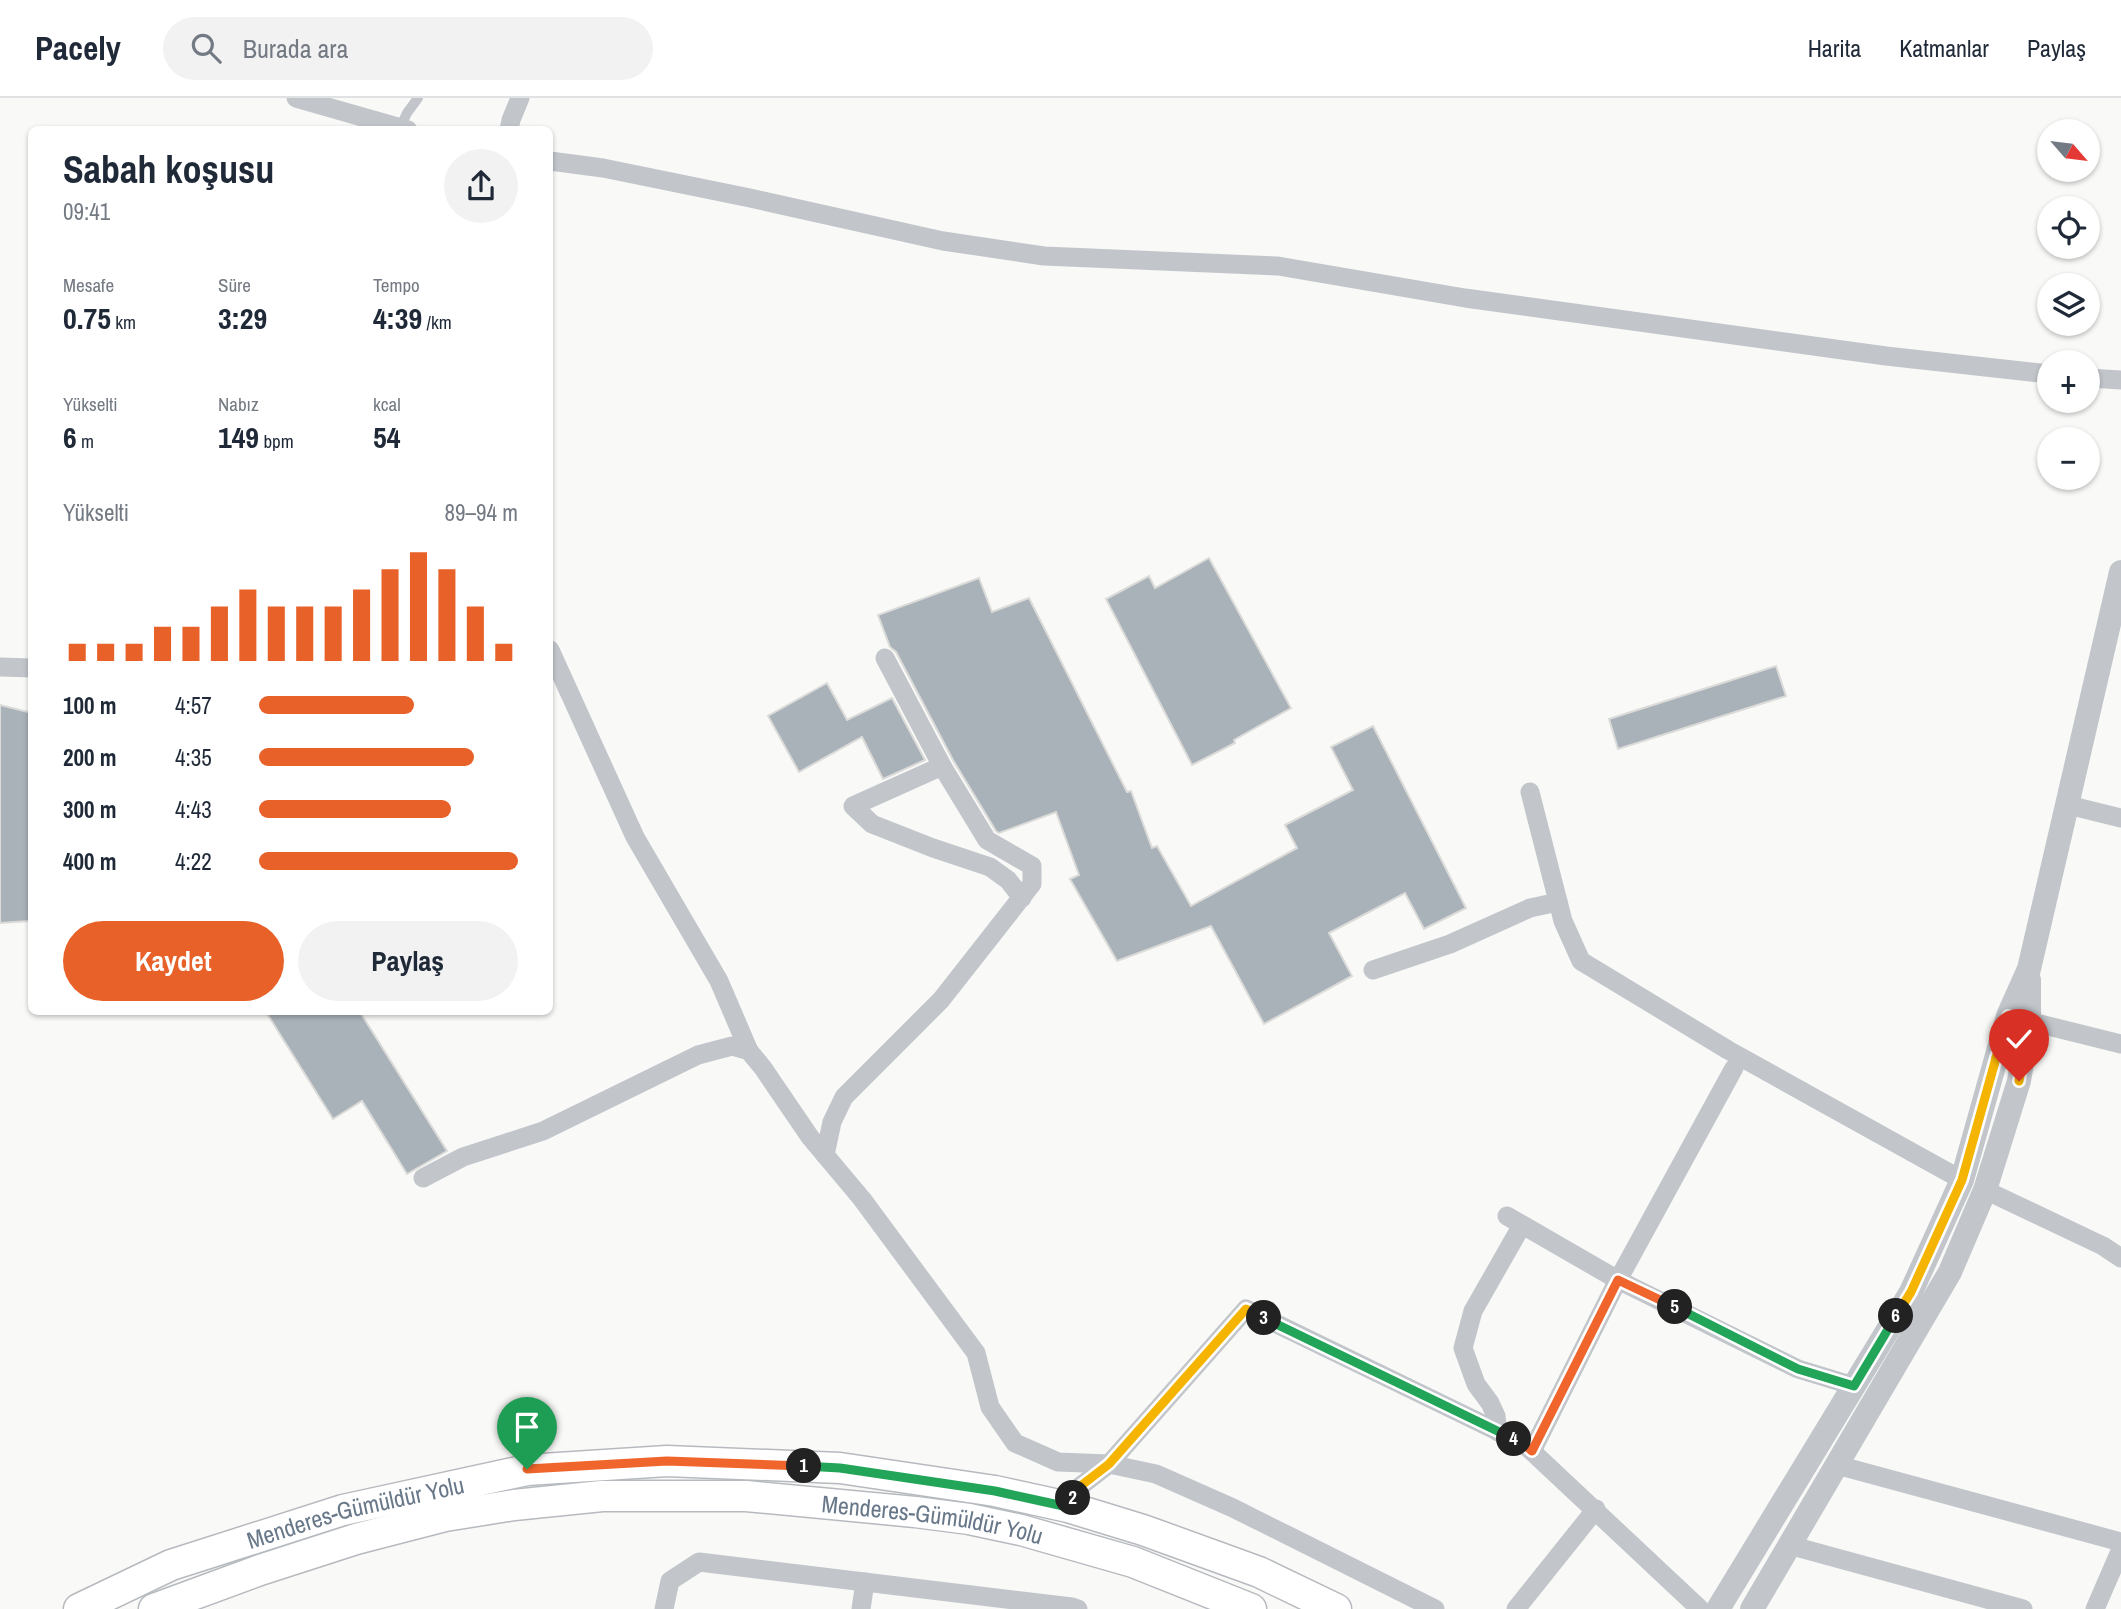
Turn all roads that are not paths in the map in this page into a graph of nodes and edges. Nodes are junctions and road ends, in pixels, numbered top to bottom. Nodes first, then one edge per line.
1 (296, 98) edge
2 (418, 98) edge
3 (520, 98) edge
4 (394, 126) edge
5 (405, 126) edge
6 (509, 126) edge
7 (553, 161) edge
8 (2037, 372) edge
9 (2100, 379) edge
10 (2121, 380) edge
11 (2121, 572) edge
12 (553, 657) edge
13 (885, 658) dead end
14 (0, 667) edge
15 (28, 668) edge
16 (942, 766) junction
17 (1530, 792) dead end
18 (2068, 805) junction
19 (2121, 818) edge
20 (1021, 898) junction
21 (1558, 902) junction
22 (1373, 970) dead end
23 (2019, 1018) junction
24 (2121, 1044) edge
25 (749, 1051) junction
26 (1734, 1068) dead end
27 (825, 1155) junction
28 (423, 1178) dead end
29 (1962, 1180) junction
30 (1985, 1190) junction
31 (2121, 1258) edge
32 (1618, 1280) junction
33 (1854, 1386) junction
34 (1498, 1432) junction
35 (1532, 1451) junction
36 (1109, 1464) junction
37 (1837, 1465) junction
38 (1068, 1507) junction
39 (1595, 1509) junction
40 (2121, 1542) edge
41 (1789, 1545) junction
42 (2121, 1549) edge
43 (865, 1582) junction
44 (1074, 1608) edge
45 (2020, 1608) edge
46 (79, 1609) edge
47 (154, 1609) edge
48 (664, 1609) edge
49 (861, 1609) edge
50 (1251, 1609) edge
51 (1336, 1609) edge
52 (1436, 1609) edge
53 (1516, 1609) edge
54 (1700, 1609) edge
55 (1718, 1609) edge
56 (1752, 1609) edge
57 (2095, 1609) edge

1 - 4 street
2 - 5 lane
3 - 6 street
7 - 8 street
9 - 10 street
11 - 18 street
12 - 25 street
13 - 16 street
14 - 15 street
16 - 20 street
16 - 20 street
17 - 21 street
18 - 19 street
18 - 23 street
20 - 27 street
21 - 22 street
21 - 29 street
23 - 24 street
23 - 29 street
23 - 30 street
25 - 27 street
25 - 28 street
26 - 32 street
27 - 36 street
29 - 33 street
30 - 31 street
30 - 37 street
32 - 33 street
32 - 34 street
32 - 35 street
33 - 55 street
34 - 35 street
34 - 36 street
35 - 39 street
36 - 38 street
36 - 52 street
37 - 40 street
37 - 41 street
38 - 46 main road, Menderes-Gümüldür Yolu
38 - 51 main road, Menderes-Gümüldür Yolu
39 - 53 street
39 - 54 street
41 - 45 street
41 - 56 street
42 - 57 street
43 - 44 street
43 - 48 street
43 - 49 street
47 - 50 main road, Menderes-Gümüldür Yolu

